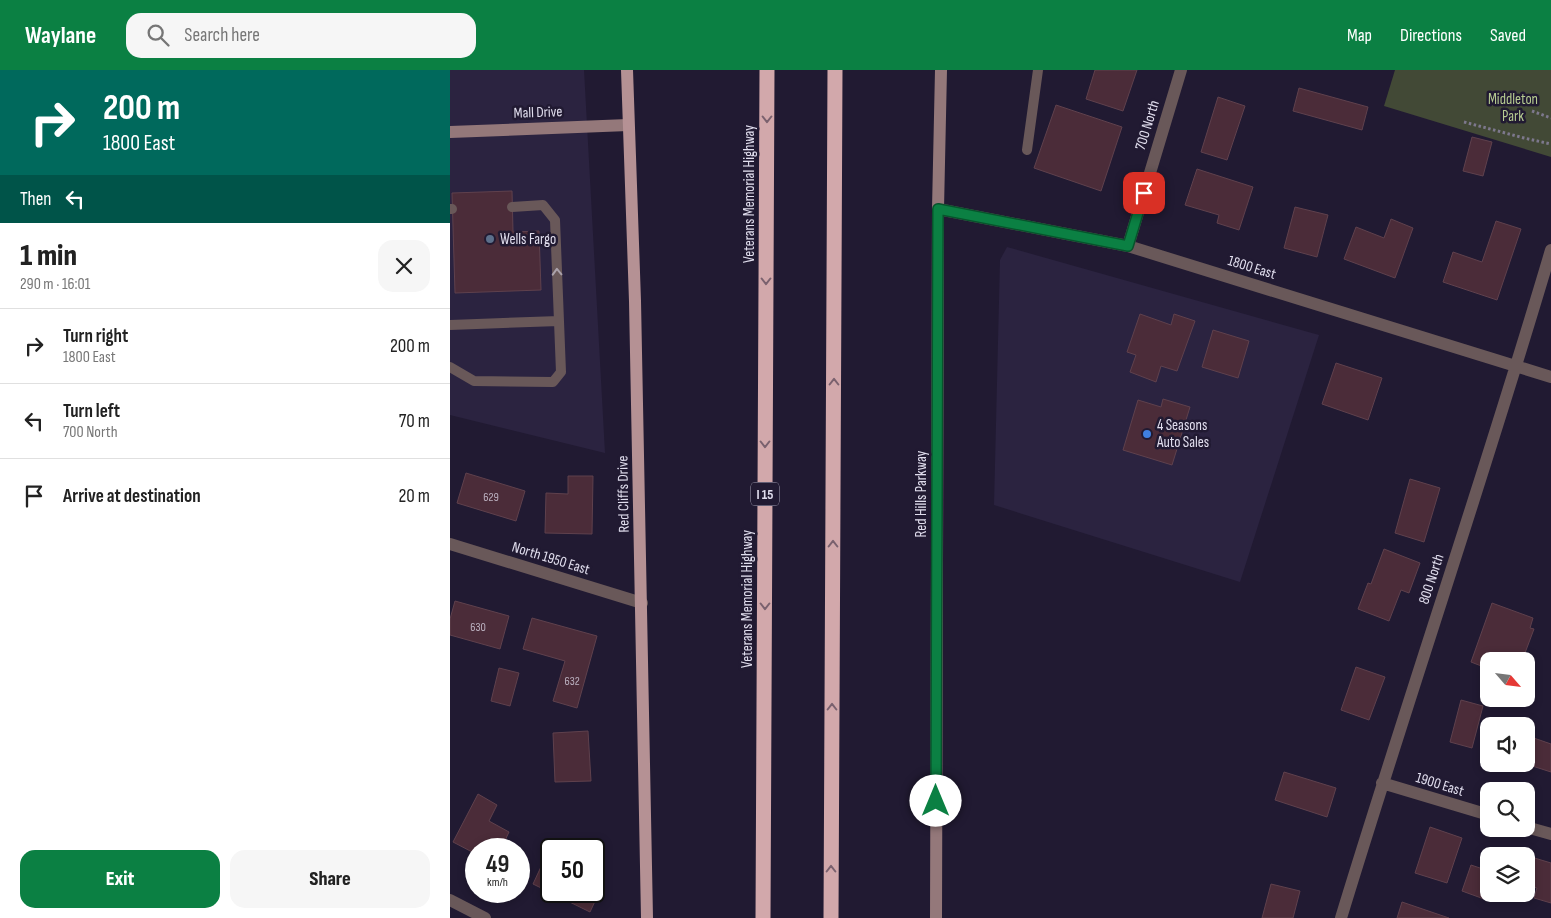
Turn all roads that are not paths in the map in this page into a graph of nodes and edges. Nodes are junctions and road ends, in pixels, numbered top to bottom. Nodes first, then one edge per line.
1 (627, 70) edge
2 (768, 70) edge
3 (835, 70) edge
4 (941, 70) edge
5 (1038, 70) edge
6 (1181, 70) edge
7 (628, 125) junction
8 (450, 132) edge
9 (1027, 150) dead end
10 (512, 207) dead end
11 (938, 209) junction
12 (1128, 246) junction
13 (1551, 250) edge
14 (559, 321) junction
15 (450, 326) edge
16 (1517, 366) junction
17 (450, 367) edge
18 (1551, 377) edge
19 (450, 544) edge
20 (642, 603) junction
21 (1382, 783) junction
22 (1480, 812) edge
23 (1535, 830) edge
24 (1551, 834) edge
25 (450, 900) edge
26 (485, 918) edge
27 (647, 918) edge
28 (763, 918) edge
29 (831, 918) edge
30 (936, 918) edge
31 (1340, 918) edge

1 - 7 main road, Red Cliffs Drive
2 -> 28 highway, Veterans Memorial Highway / I 15
29 -> 3 highway
4 - 11 main road, Red Hills Parkway
5 - 9 lane
6 - 12 street, 700 North
7 - 8 main road, Mall Drive
7 - 20 main road, Red Cliffs Drive
14 -> 10 lane
11 - 12 street, 1800 East
11 - 30 main road, Red Hills Parkway
12 - 16 street, 1800 East
13 - 16 street, 800 North
14 - 15 lane
14 - 17 lane
16 - 18 street, 1800 East
16 - 21 street, 800 North
19 - 20 street, North 1950 East
20 - 27 main road, Red Cliffs Drive
21 - 22 street, 1900 East
21 - 31 street, 800 North
23 - 24 street
25 - 26 street

